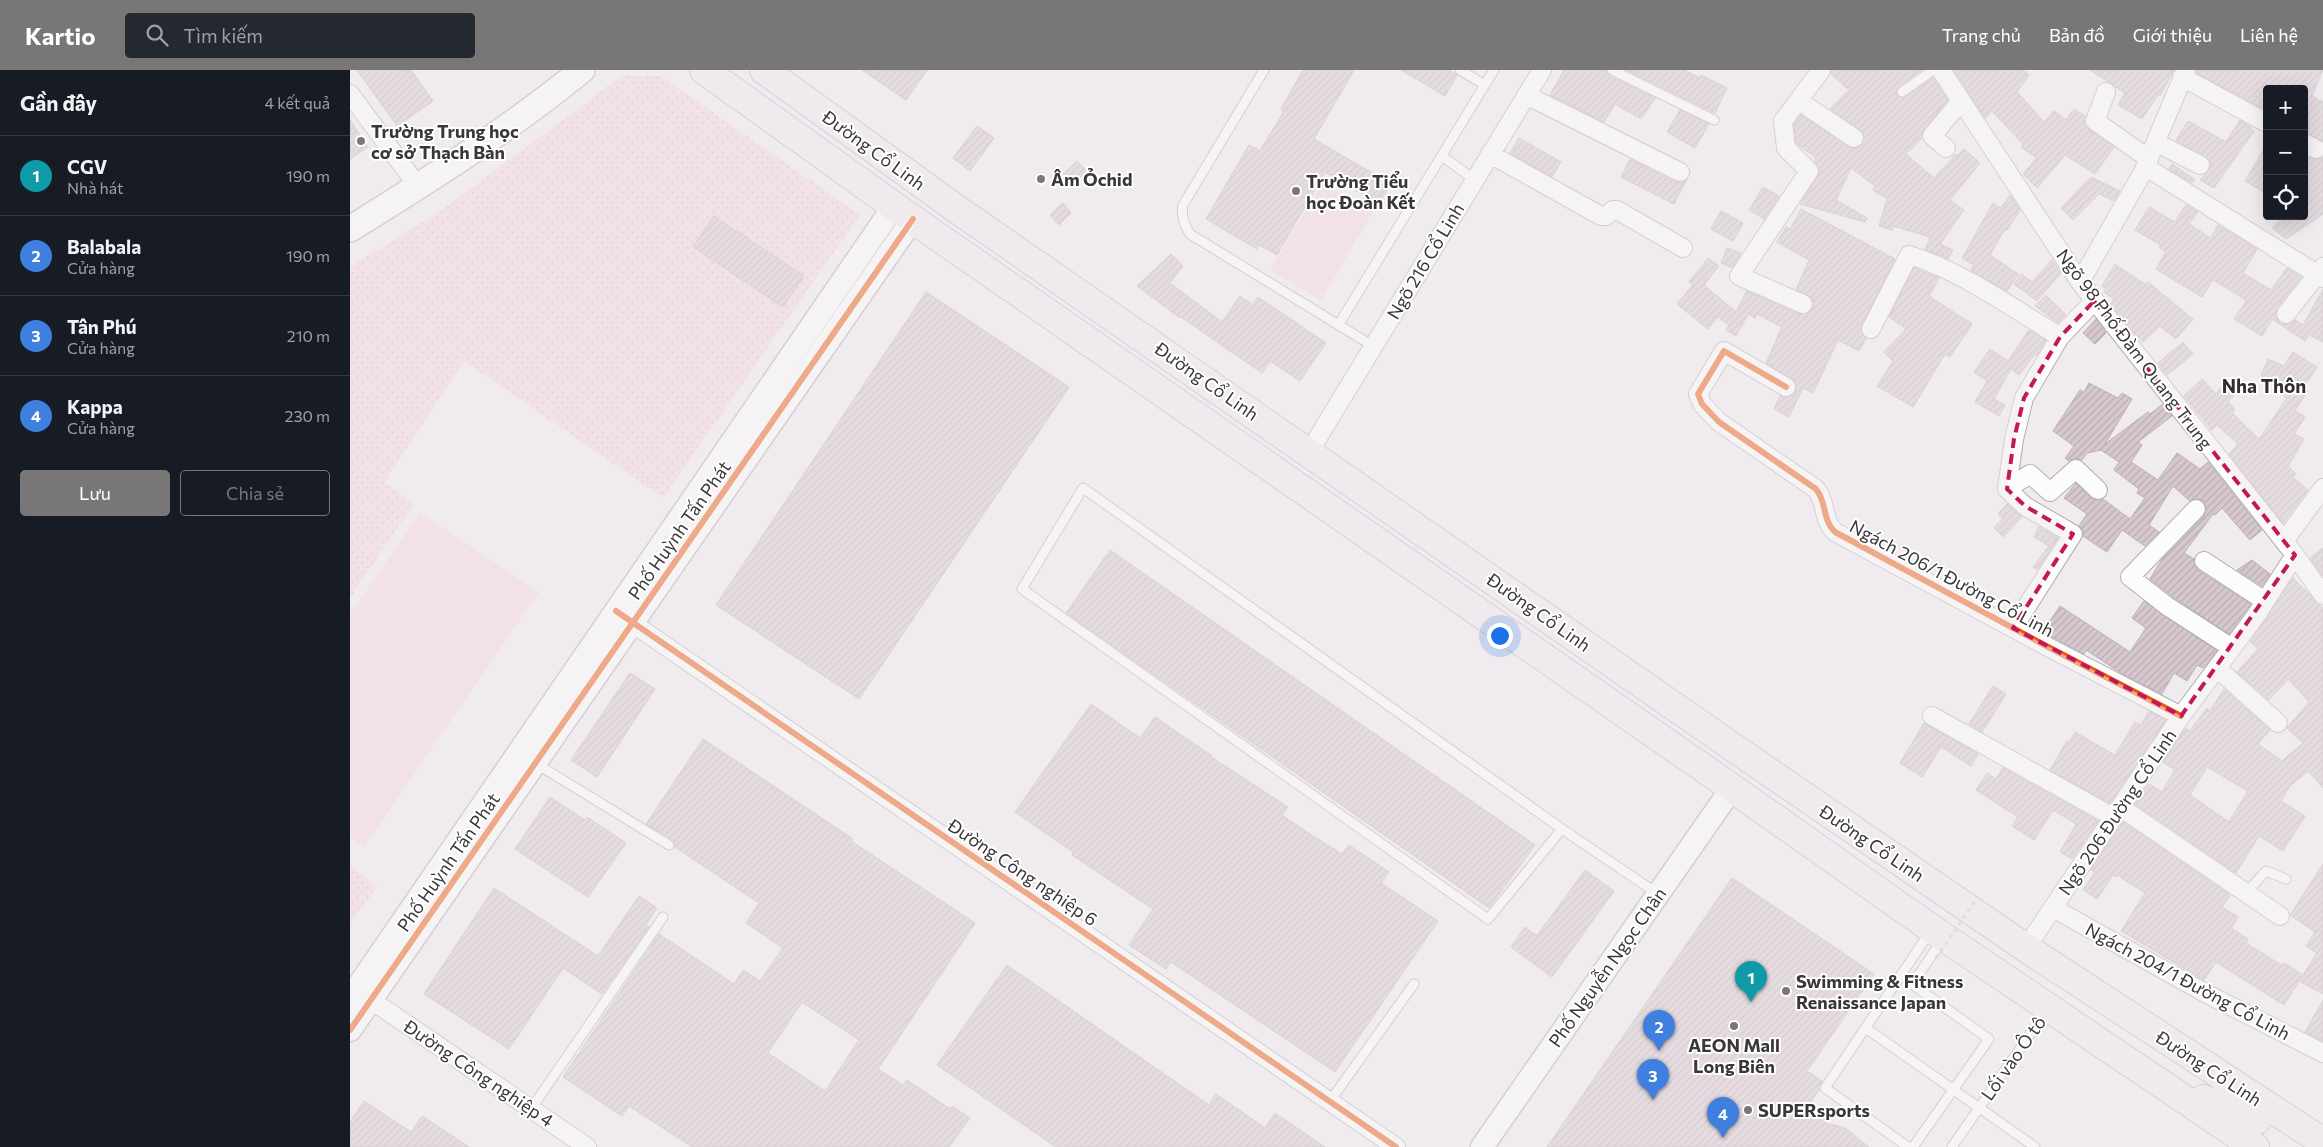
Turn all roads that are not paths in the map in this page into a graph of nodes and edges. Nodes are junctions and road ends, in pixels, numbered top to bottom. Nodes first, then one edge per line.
1 (582, 70) edge
2 (704, 70) edge
3 (764, 70) edge
4 (1264, 70) edge
5 (1460, 70) edge
6 (1494, 70) edge
7 (1542, 70) edge
8 (1612, 70) edge
9 (1821, 70) edge
10 (1933, 70) edge
11 (1941, 70) edge
12 (2184, 74) edge
13 (1485, 85) junction
14 (1902, 92) dead end
15 (2106, 92) dead end
16 (350, 94) edge
17 (1526, 95) junction
18 (1799, 101) junction
19 (1961, 101) junction
20 (1714, 120) dead end
21 (2263, 121) edge
22 (1854, 138) dead end
23 (1946, 148) dead end
24 (1490, 154) junction
25 (1442, 156) junction
26 (2150, 156) junction
27 (2200, 165) dead end
28 (1680, 172) dead end
29 (1475, 180) junction
30 (417, 185) junction
31 (903, 213) junction
32 (350, 229) edge
33 (1683, 248) dead end
34 (2321, 273) edge
35 (2080, 282) junction
36 (2094, 301) junction
37 (1803, 304) dead end
38 (2286, 314) dead end
39 (1339, 324) junction
40 (1871, 329) dead end
41 (2060, 336) junction
42 (1373, 346) junction
43 (1786, 387) dead end
44 (1309, 452) junction
45 (2323, 488) edge
46 (2007, 489) junction
47 (2098, 490) dead end
48 (2196, 509) dead end
49 (2284, 540) junction
50 (2296, 555) junction
51 (2204, 561) dead end
52 (2323, 595) edge
53 (2265, 601) junction
54 (624, 617) junction
55 (2013, 628) junction
56 (2232, 648) junction
57 (2217, 668) junction
58 (1932, 716) dead end
59 (2181, 716) junction
60 (2278, 724) dead end
61 (527, 758) junction
62 (1732, 788) junction
63 (2117, 812) junction
64 (1562, 829) junction
65 (669, 845) dead end
66 (2286, 879) dead end
67 (2246, 893) junction
68 (1658, 894) junction
69 (2053, 908) junction
70 (2280, 916) dead end
71 (663, 917) dead end
72 (1937, 941) junction
73 (2026, 948) junction
74 (1414, 984) dead end
75 (359, 996) edge
76 (2048, 1008) junction
77 (1866, 1029) junction
78 (350, 1030) edge
79 (2323, 1053) edge
80 (2188, 1054) junction
81 (2160, 1083) junction
82 (1953, 1090) junction
83 (1330, 1101) junction
84 (531, 1108) junction
85 (1979, 1108) junction
86 (2258, 1120) junction
87 (2323, 1142) edge
88 (587, 1147) edge
89 (1396, 1147) edge
90 (1482, 1147) edge
91 (1908, 1147) edge
92 (1913, 1147) edge
93 (1952, 1147) edge
94 (2035, 1147) edge
95 (2255, 1147) edge
96 (2297, 1147) edge

1 - 30 main road
2 - 31 main road, Đường Cổ Linh
3 - 44 main road, Đường Cổ Linh
4 - 39 lane
5 - 13 lane
6 - 13 lane
7 - 17 street, Ngõ 216 Cổ Linh
8 - 20 lane
9 - 18 street
10 - 14 lane
11 - 19 street, Ngõ 98 Phố Đàm Quang Trung
12 - 21 street
12 - 26 street
13 - 25 lane
15 - 26 street
16 - 30 street
17 - 24 street, Ngõ 216 Cổ Linh
17 - 28 street
18 - 22 street
18 - 37 street
19 - 23 street
19 - 35 street, Ngõ 98 Phố Đàm Quang Trung
24 - 29 street, Ngõ 216 Cổ Linh
24 - 33 street
25 - 29 lane
25 - 39 lane
26 - 27 street
26 - 34 street
26 - 35 street
29 - 42 street, Ngõ 216 Cổ Linh
30 - 32 main road
31 - 54 street, Phố Huỳnh Tấn Phát
31 - 62 main road, Đường Cổ Linh
34 - 38 street
35 - 36 street, Ngõ 98 Phố Đàm Quang Trung
36 - 41 street
36 - 49 street, Ngõ 98 Phố Đàm Quang Trung
39 - 42 lane
40 - 41 street
41 - 46 street
42 - 44 street, Ngõ 216 Cổ Linh
43 - 55 street, Ngách 206/1 Đường Cổ Linh
44 - 73 main road, Đường Cổ Linh
45 - 49 street
46 - 47 street
46 - 55 street
48 - 56 street
49 - 50 street, Ngõ 98 Phố Đàm Quang Trung
50 - 52 street, Ngõ 98 Phố Đàm Quang Trung
50 - 53 street, Ngõ 206 Đường Cổ Linh
51 - 53 street
53 - 56 street, Ngõ 206 Đường Cổ Linh
54 - 61 street, Phố Huỳnh Tấn Phát
54 - 83 street, Đường Công nghiệp 6
55 - 59 street, Ngách 206/1 Đường Cổ Linh
56 - 57 street, Ngõ 206 Đường Cổ Linh
57 - 59 street, Ngõ 206 Đường Cổ Linh
57 - 60 street
58 - 63 street
59 - 63 street, Ngõ 206 Đường Cổ Linh
61 - 65 lane
61 - 75 street, Phố Huỳnh Tấn Phát
62 - 68 street, Phố Nguyễn Ngọc Chân
62 - 72 main road, Đường Cổ Linh
63 - 67 street
63 - 69 street, Ngõ 206 Đường Cổ Linh
64 - 64 lane
64 - 68 lane
66 - 67 lane
67 - 70 street
68 - 90 street, Phố Nguyễn Ngọc Chân
69 - 73 street, Ngõ 206 Đường Cổ Linh
69 - 79 street, Ngách 204/1 Đường Cổ Linh
71 - 84 lane
72 - 76 main road, Đường Cổ Linh
72 - 77 lane
72 - 82 lane
73 - 80 main road, Đường Cổ Linh
74 - 83 lane
75 - 78 street, Phố Huỳnh Tấn Phát
75 - 84 street, Đường Công nghiệp 4
76 - 81 main road, Đường Cổ Linh
76 - 85 lane, Lối vào Ô tô
77 - 82 lane
77 - 91 lane
80 - 86 main road
80 - 87 main road, Đường Cổ Linh
81 - 86 main road
81 - 95 main road, Đường Cổ Linh
82 - 85 lane
82 - 92 lane
83 - 89 street, Đường Công nghiệp 6
84 - 88 street, Đường Công nghiệp 4
85 - 93 lane, Lối vào Ô tô
85 - 94 lane
86 - 96 main road

